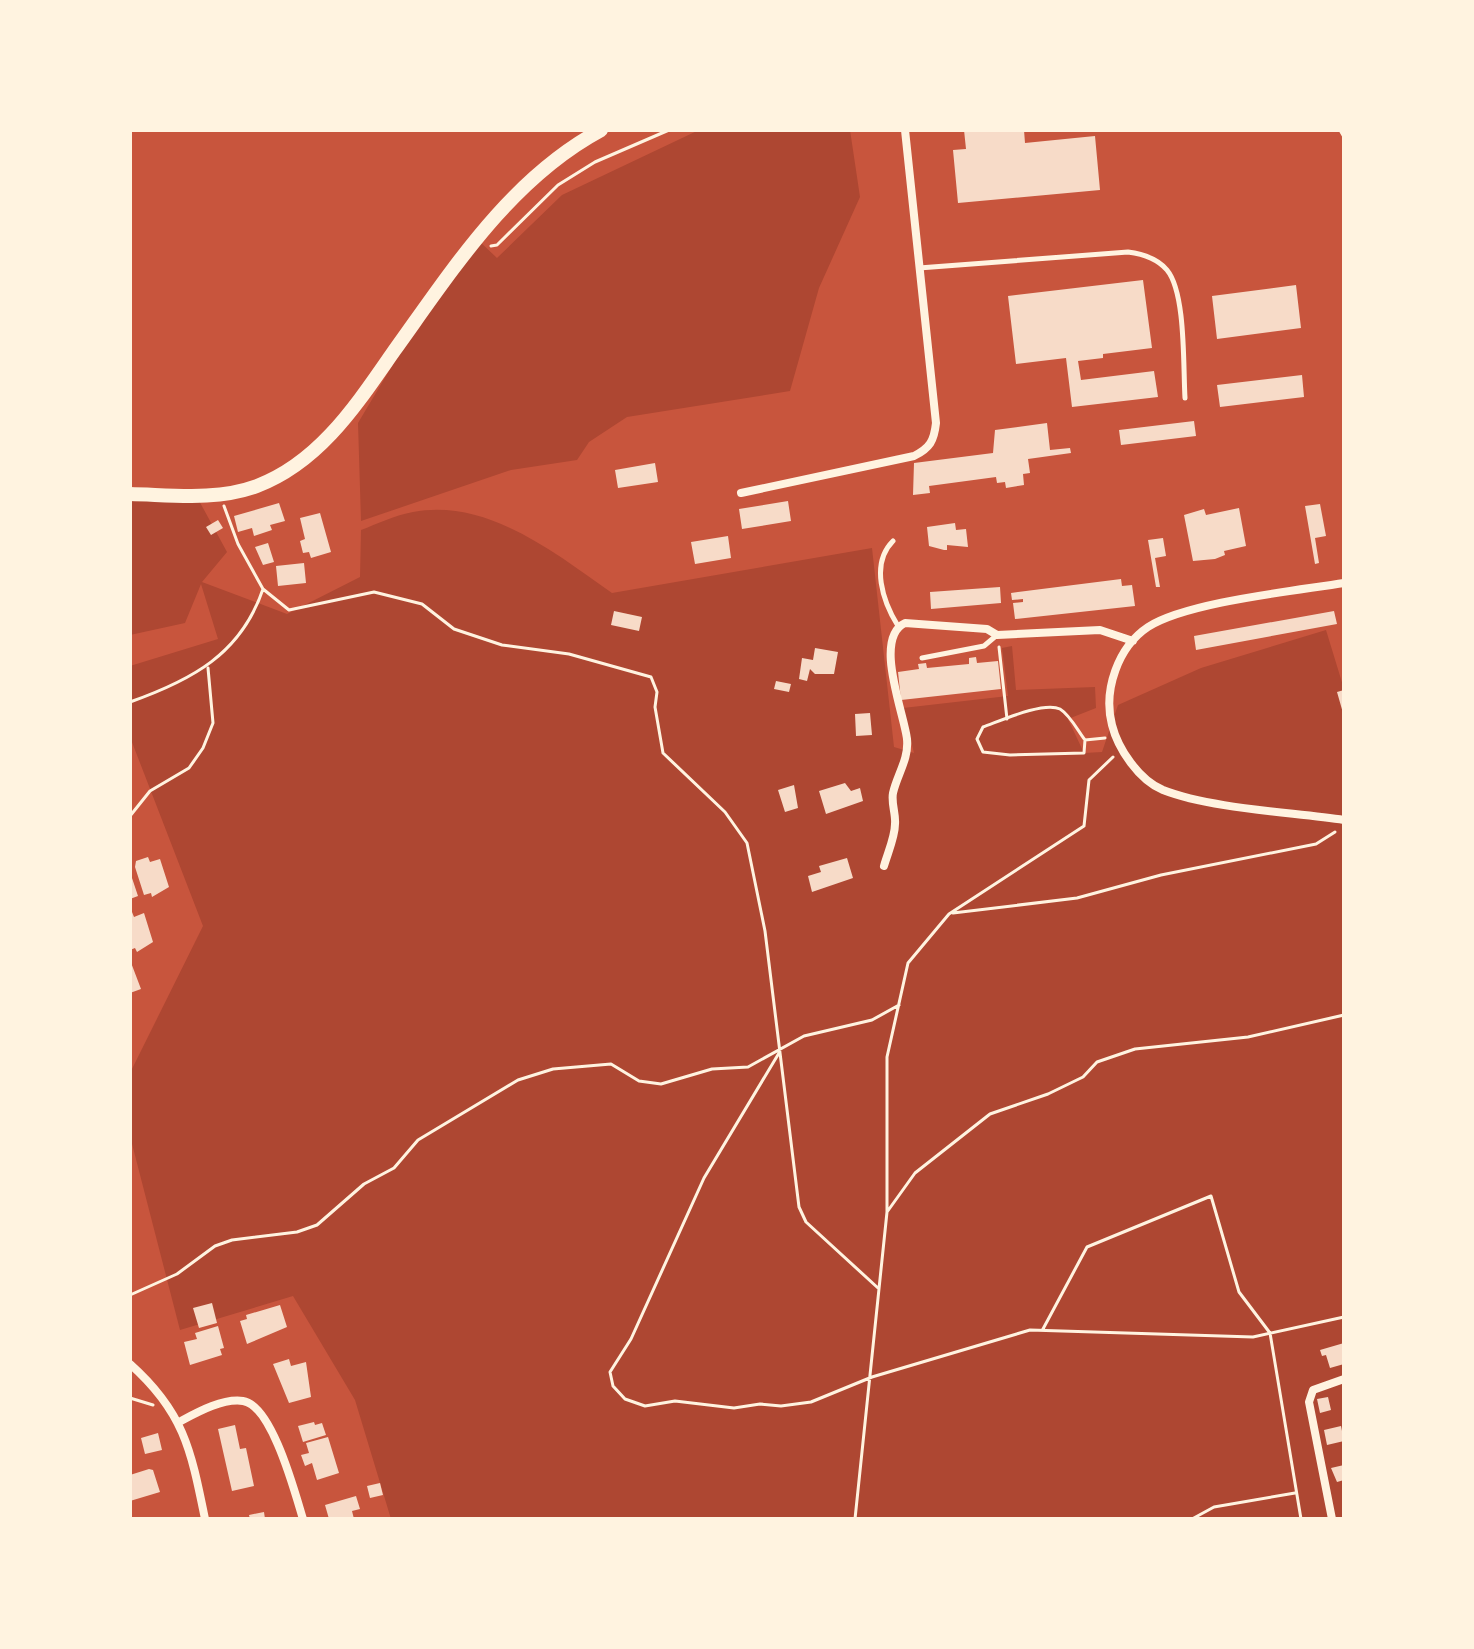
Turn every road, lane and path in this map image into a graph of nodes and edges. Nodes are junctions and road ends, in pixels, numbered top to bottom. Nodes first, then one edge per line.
1 (601, 130) edge
2 (669, 130) edge
3 (905, 130) edge
4 (1340, 130) edge
5 (1344, 137) edge
6 (477, 239) junction
7 (919, 268) junction
8 (1185, 398) dead end
9 (741, 493) dead end
10 (130, 494) edge
11 (223, 495) junction
12 (893, 541) dead end
13 (1344, 583) edge
14 (263, 589) junction
15 (898, 626) junction
16 (997, 635) junction
17 (1133, 641) junction
18 (922, 658) dead end
19 (208, 667) junction
20 (130, 702) edge
21 (1007, 719) junction
22 (1105, 738) dead end
23 (1085, 740) junction
24 (1121, 749) junction
25 (130, 816) edge
26 (1342, 825) edge
27 (884, 866) dead end
28 (949, 914) junction
29 (899, 1005) junction
30 (1344, 1015) edge
31 (779, 1053) junction
32 (887, 1212) junction
33 (878, 1288) junction
34 (130, 1295) edge
35 (1344, 1317) edge
36 (1042, 1331) junction
37 (1270, 1333) junction
38 (130, 1364) edge
39 (872, 1377) junction
40 (1344, 1379) edge
41 (179, 1422) junction
42 (1297, 1493) junction
43 (205, 1519) edge
44 (303, 1519) edge
45 (855, 1519) edge
46 (1192, 1519) edge
47 (1301, 1519) edge
48 (1332, 1519) edge

1 - 6 main road
2 - 6 path
3 - 7 street
4 - 5 path
6 - 11 main road
7 - 8 lane
7 - 9 street
10 - 11 main road
11 - 14 path
12 - 15 lane
13 - 17 street
14 - 19 path
14 - 31 path
15 - 16 street
15 - 27 street
16 - 17 street
16 - 18 lane
16 - 21 path
17 - 24 street
19 - 20 path
19 - 25 path
21 - 23 path
21 - 23 path
22 - 23 path
24 - 26 street
24 - 28 path
26 - 28 path
28 - 29 path
29 - 31 path
29 - 32 path
30 - 32 path
31 - 33 path
31 - 34 path
31 - 39 path
32 - 33 path
33 - 39 path
35 - 37 path
36 - 37 path
36 - 37 path
36 - 39 path
37 - 42 path
38 - 41 street
39 - 45 path
40 - 48 street
41 - 43 street
41 - 44 street
42 - 46 path
42 - 47 path

